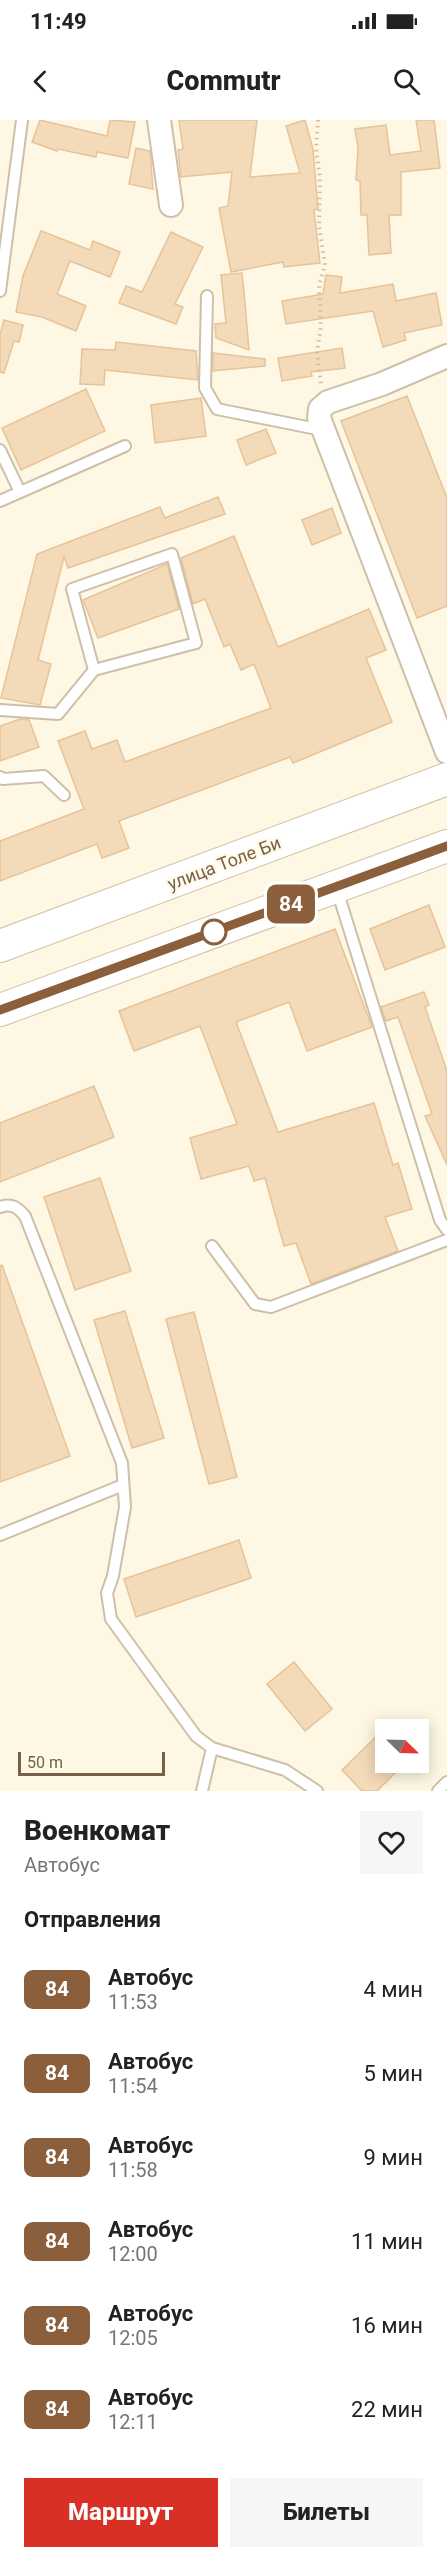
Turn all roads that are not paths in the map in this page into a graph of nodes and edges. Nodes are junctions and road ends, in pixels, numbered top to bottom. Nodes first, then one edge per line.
1 (22, 120) edge
2 (159, 120) edge
3 (171, 205) dead end
4 (0, 291) edge
5 (207, 296) dead end
6 (447, 356) edge
7 (322, 430) junction
8 (125, 446) dead end
9 (0, 450) edge
10 (20, 492) junction
11 (0, 501) edge
12 (94, 670) junction
13 (0, 710) edge
14 (447, 752) edge
15 (0, 777) edge
16 (447, 779) edge
17 (64, 795) dead end
18 (447, 846) edge
19 (336, 887) junction
20 (0, 946) edge
21 (0, 1010) edge
22 (0, 1207) edge
23 (447, 1230) edge
24 (447, 1240) edge
25 (212, 1246) dead end
26 (123, 1485) junction
27 (0, 1535) edge
28 (212, 1748) junction
29 (447, 1782) edge
30 (202, 1791) edge
31 (317, 1791) edge
32 (438, 1791) edge

1 - 4 lane
2 - 3 street
5 - 7 lane
6 - 7 street
7 - 14 street
8 - 10 lane
9 - 10 lane
10 - 11 lane
12 - 12 lane
12 - 13 lane
15 - 17 lane
16 - 20 main road, улица Толе Би
18 - 19 main road
19 - 21 main road
19 - 23 lane
22 - 26 lane
24 - 25 lane
26 - 27 lane
26 - 28 lane
28 - 30 lane
28 - 31 lane
29 - 32 lane

